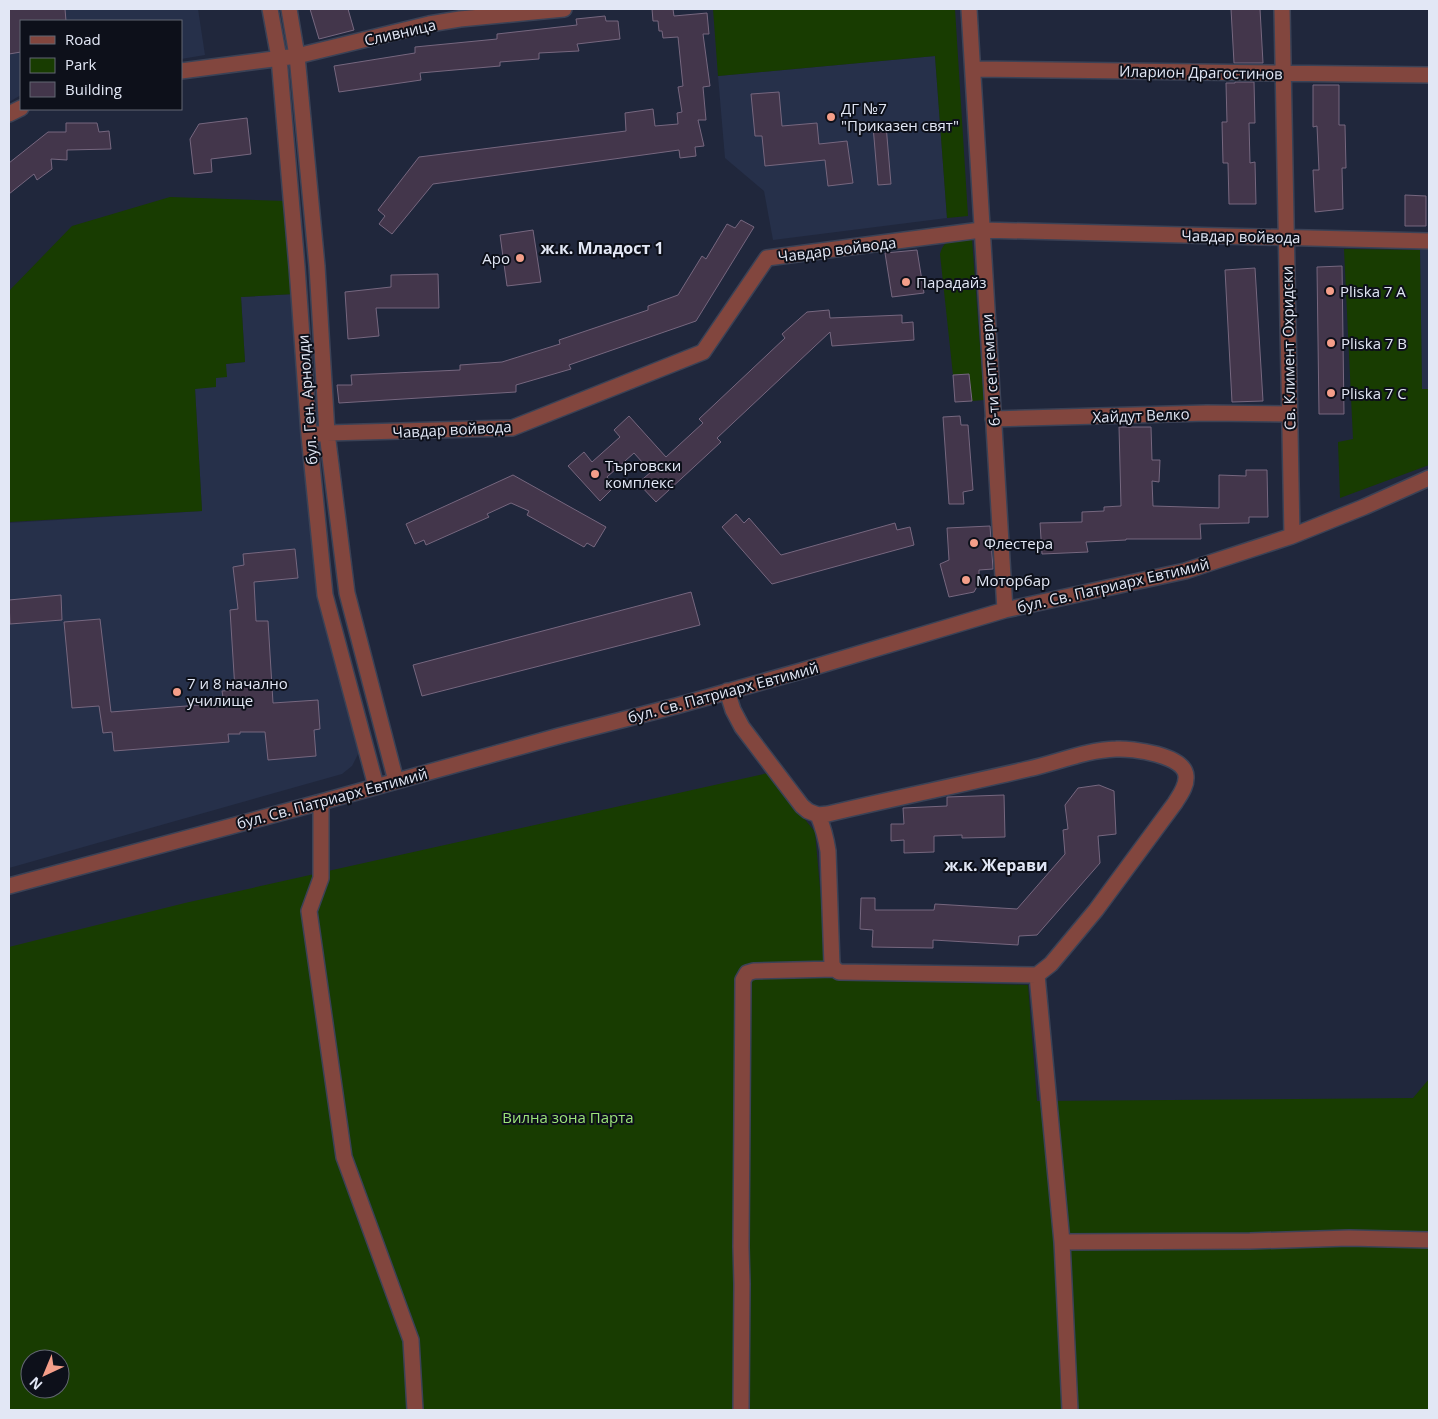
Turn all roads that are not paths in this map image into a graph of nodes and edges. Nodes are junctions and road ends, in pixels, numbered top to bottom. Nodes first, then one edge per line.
1 (270, 9) edge
2 (288, 9) edge
3 (564, 9) edge
4 (969, 9) edge
5 (1282, 9) edge
6 (297, 56) junction
7 (279, 58) junction
8 (973, 69) junction
9 (182, 71) edge
10 (1284, 73) junction
11 (1429, 75) edge
12 (982, 230) junction
13 (1286, 237) junction
14 (1429, 241) edge
15 (1289, 414) junction
16 (993, 419) junction
17 (327, 433) junction
18 (309, 435) junction
19 (1429, 478) edge
20 (1292, 536) junction
21 (1005, 610) junction
22 (727, 691) junction
23 (396, 781) junction
24 (376, 786) junction
25 (321, 802) junction
26 (818, 815) junction
27 (9, 886) edge
28 (834, 969) junction
29 (1037, 975) junction
30 (1429, 1240) edge
31 (1062, 1242) junction
32 (415, 1410) edge
33 (741, 1410) edge
34 (1070, 1410) edge

1 - 7 street, бул. Ген. Арнолди
2 - 6 street, бул. Ген. Арнолди
3 - 6 street, Сливница
4 - 8 street, 6-ти септември
5 - 10 street, Св. Климент Охридски
6 - 7 street, Сливница
6 - 17 street, бул. Ген. Арнолди
7 - 9 street, Сливница
7 - 18 street, бул. Ген. Арнолди
8 - 10 street, Иларион Драгостинов
8 - 12 street, 6-ти септември
10 - 11 street, Иларион Драгостинов
10 - 13 street, Св. Климент Охридски
12 - 13 street, Чавдар войвода
12 - 16 street, 6-ти септември
12 - 17 street, Чавдар войвода
13 - 14 street, Чавдар войвода
13 - 15 street, Св. Климент Охридски
15 - 16 street, Хайдут Велко
15 - 20 street, Св. Климент Охридски
16 - 21 street, 6-ти септември
17 - 18 street, Чавдар войвода
17 - 23 street, бул. Ген. Арнолди
18 - 24 street, бул. Ген. Арнолди
19 - 20 street, бул. Св. Патриарх Евтимий
20 - 21 street, бул. Св. Патриарх Евтимий
21 - 22 street, бул. Св. Патриарх Евтимий
22 - 23 street, бул. Св. Патриарх Евтимий
22 - 26 street
23 - 24 street, бул. Св. Патриарх Евтимий
24 - 25 street, бул. Св. Патриарх Евтимий
25 - 27 street, бул. Св. Патриарх Евтимий
25 - 32 street
26 - 28 street
26 - 29 street
28 - 29 street
28 - 33 street
29 - 31 street
30 - 31 street
31 - 34 street

